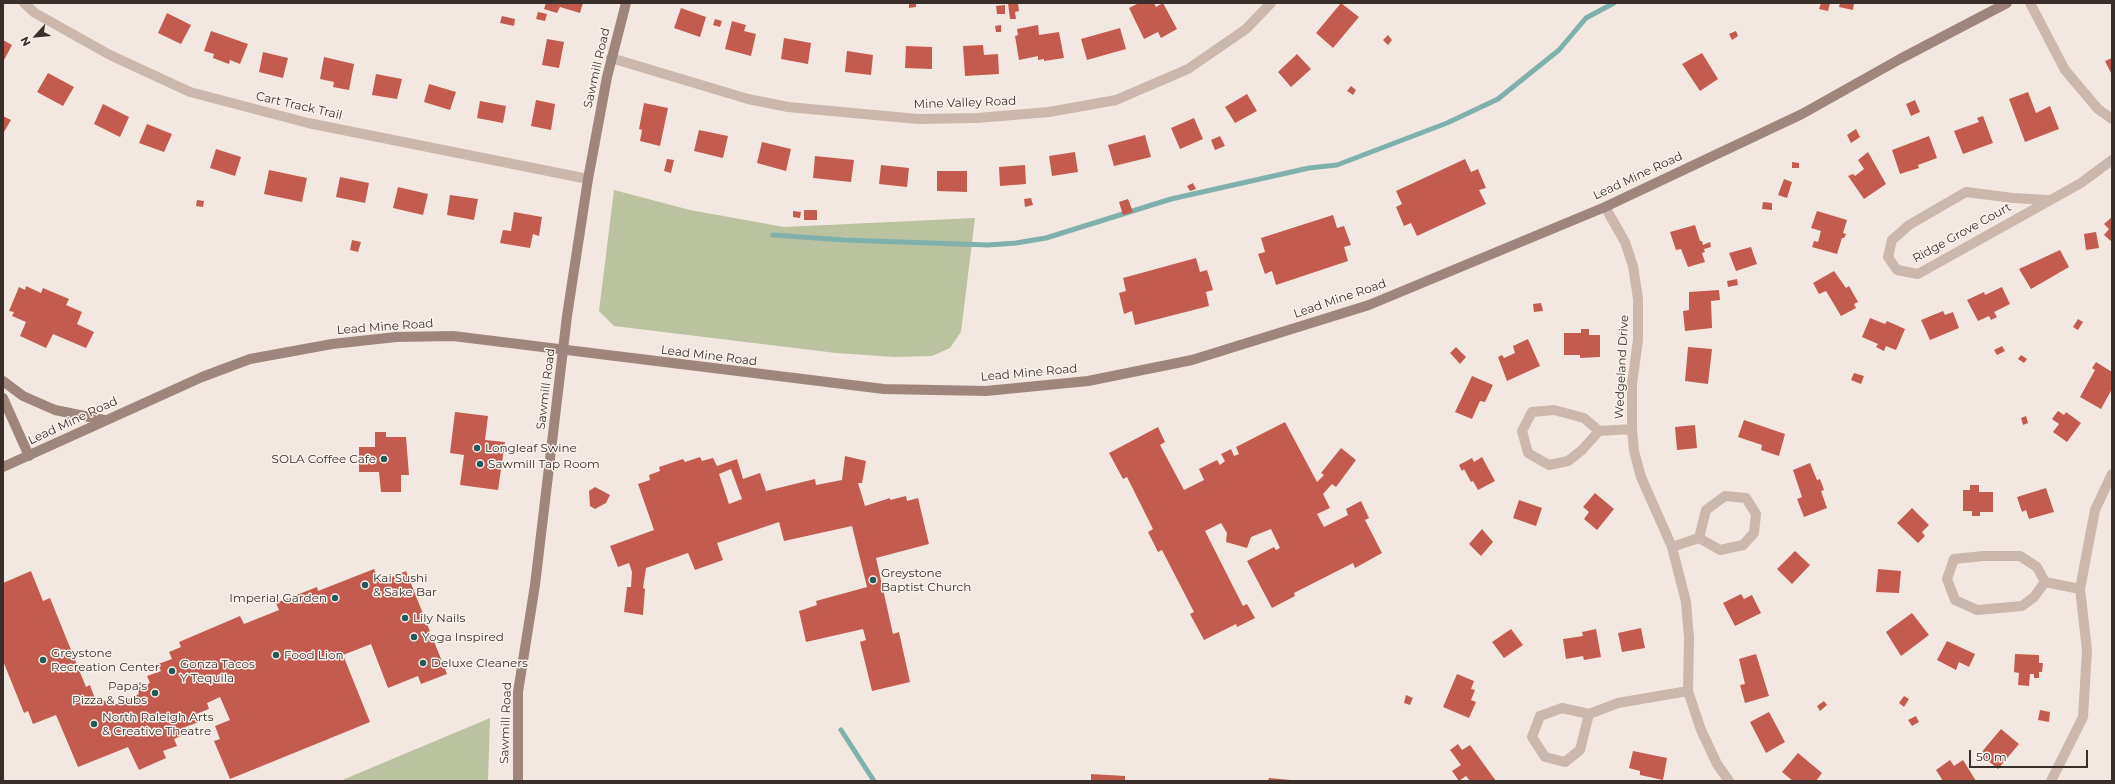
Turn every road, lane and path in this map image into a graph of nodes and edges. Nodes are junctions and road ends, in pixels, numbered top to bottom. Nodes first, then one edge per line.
1 (24, 3) edge
2 (626, 3) edge
3 (1271, 3) edge
4 (2007, 3) edge
5 (2030, 3) edge
6 (611, 58) junction
7 (2112, 120) edge
8 (2112, 160) edge
9 (588, 179) junction
10 (2047, 200) junction
11 (1605, 207) junction
12 (564, 349) junction
13 (3, 381) edge
14 (3, 398) edge
15 (104, 420) junction
16 (1632, 429) junction
17 (1600, 431) junction
18 (29, 456) junction
19 (3, 467) edge
20 (2112, 474) edge
21 (1699, 538) junction
22 (1672, 547) junction
23 (2046, 582) junction
24 (2080, 589) junction
25 (1688, 691) junction
26 (1589, 714) junction
27 (518, 781) edge
28 (1729, 781) edge
29 (2051, 781) edge

1 - 9 street, Cart Track Trail
2 - 6 main road, Sawmill Road
3 - 6 street, Mine Valley Road
4 - 11 main road, Lead Mine Road
5 - 7 street
6 - 9 main road, Sawmill Road
8 - 10 street, Ridge Grove Court
9 - 12 main road, Sawmill Road
10 - 10 street, Ridge Grove Court
11 - 12 main road, Lead Mine Road
11 - 16 street, Wedgeland Drive
12 - 15 main road, Lead Mine Road
12 - 27 main road, Sawmill Road
13 - 15 main road
14 - 18 main road
15 - 18 main road, Lead Mine Road
16 - 17 street
16 - 22 street, Wedgeland Drive
17 - 17 street
18 - 19 main road, Lead Mine Road
20 - 24 street
21 - 21 street
21 - 22 street
22 - 25 street, Wedgeland Drive
23 - 23 street
23 - 24 street
24 - 29 street
25 - 26 street
25 - 28 street, Wedgeland Drive
26 - 26 street

